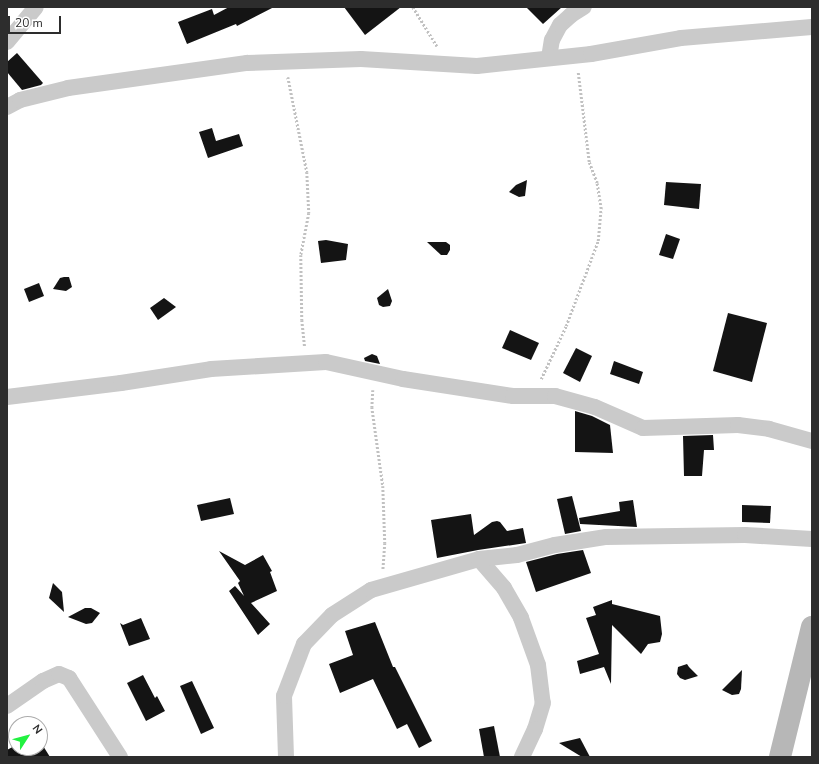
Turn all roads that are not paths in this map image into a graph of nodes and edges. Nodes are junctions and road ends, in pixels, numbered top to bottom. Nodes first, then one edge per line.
1 (36, 7) edge
2 (584, 7) edge
3 (812, 27) edge
4 (7, 42) edge
5 (549, 58) junction
6 (7, 107) edge
7 (7, 397) edge
8 (812, 442) edge
9 (812, 539) edge
10 (480, 559) junction
11 (812, 627) edge
12 (7, 706) edge
13 (120, 757) edge
14 (286, 757) edge
15 (522, 757) edge
16 (780, 757) edge

1 - 4 street
2 - 5 street
3 - 5 street
5 - 6 street
7 - 8 street
9 - 10 street
10 - 14 street
10 - 15 street
11 - 16 street
12 - 13 street

